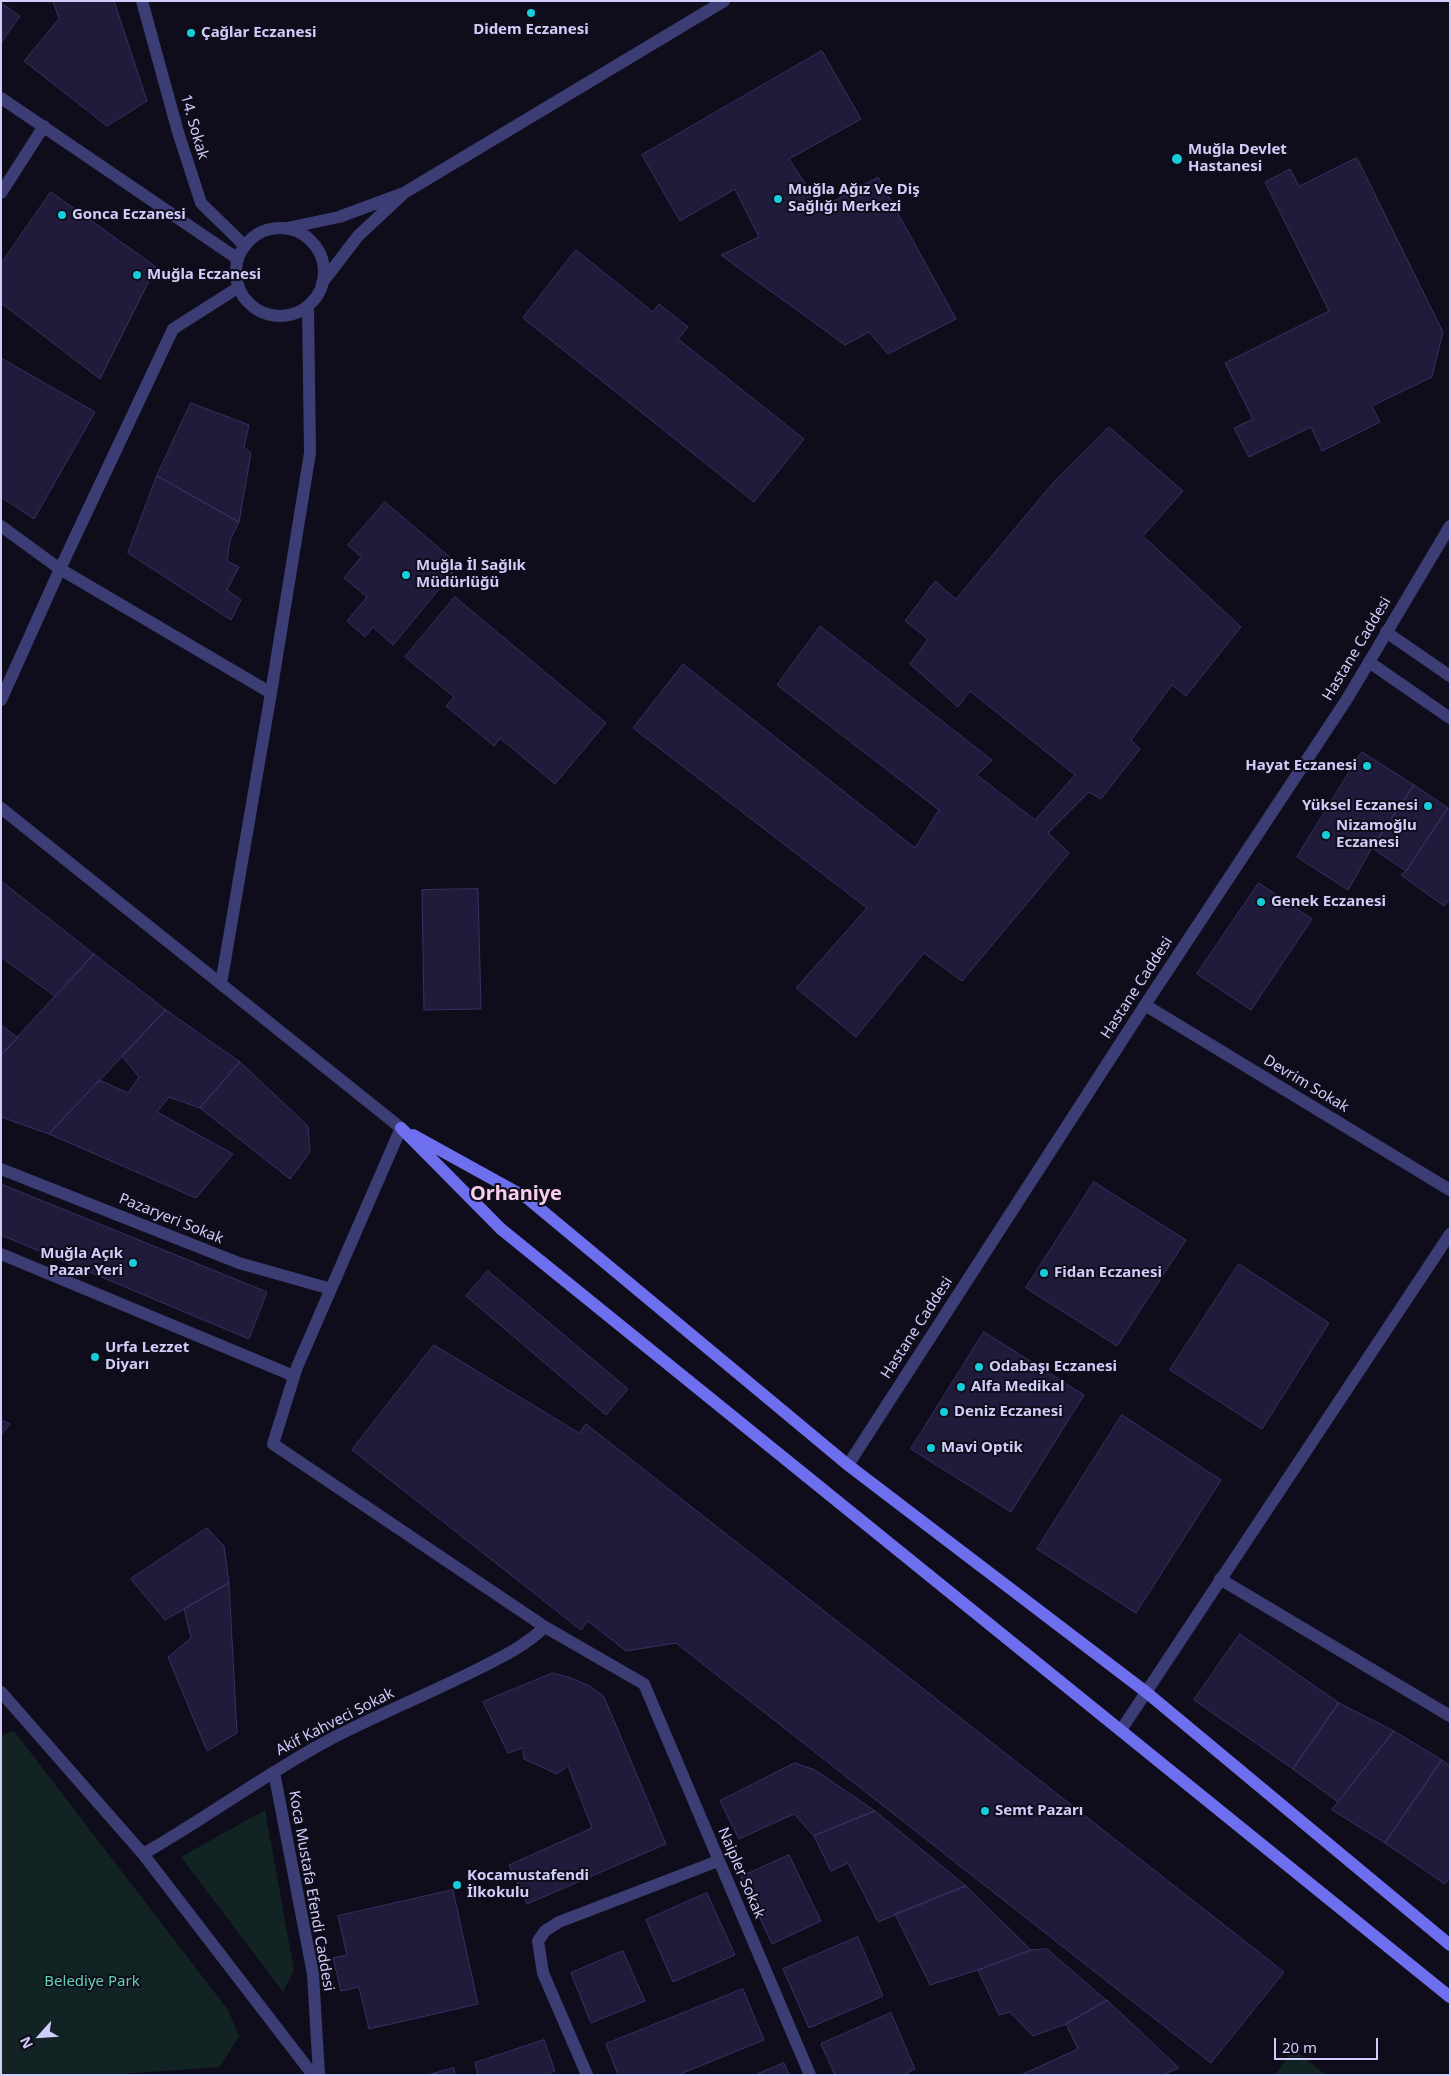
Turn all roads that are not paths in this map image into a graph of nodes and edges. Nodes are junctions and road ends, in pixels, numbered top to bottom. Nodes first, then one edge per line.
1 (142, 1) edge
2 (724, 1) edge
3 (1, 98) edge
4 (44, 126) junction
5 (1, 193) edge
6 (404, 193) junction
7 (285, 228) junction
8 (245, 246) junction
9 (238, 259) junction
10 (322, 283) junction
11 (239, 287) junction
12 (308, 306) junction
13 (1, 526) edge
14 (1450, 526) edge
15 (60, 569) junction
16 (1386, 632) junction
17 (1369, 662) junction
18 (1450, 676) edge
19 (272, 693) junction
20 (1, 700) edge
21 (1450, 718) edge
22 (1, 808) edge
23 (220, 984) junction
24 (1145, 1005) junction
25 (400, 1128) junction
26 (1, 1169) edge
27 (1450, 1190) edge
28 (1450, 1234) edge
29 (1, 1254) edge
30 (331, 1289) junction
31 (294, 1376) junction
32 (848, 1465) junction
33 (1220, 1578) junction
34 (545, 1628) junction
35 (1146, 1692) junction
36 (2, 1695) edge
37 (1450, 1716) edge
38 (1121, 1730) junction
39 (274, 1772) junction
40 (143, 1854) junction
41 (718, 1861) junction
42 (1450, 1945) edge
43 (1450, 1997) edge
44 (313, 2075) edge
45 (319, 2075) edge
46 (587, 2075) edge
47 (810, 2075) edge

1 - 8 street, 14. Sokak
2 - 6 street
3 - 4 street
4 - 5 street
4 - 9 street
6 - 7 street
6 - 10 street
7 - 8 street
7 - 10 street
8 - 9 street
9 - 11 street
10 - 12 street
11 - 12 street
11 - 15 street
12 - 19 street
13 - 15 street
14 - 16 street, Hastane Caddesi
15 - 19 street
15 - 20 street
16 - 17 street, Hastane Caddesi
16 - 18 street
17 - 21 street
17 - 24 street, Hastane Caddesi
19 - 23 street
22 - 23 street
23 - 25 street
24 - 27 street, Devrim Sokak
24 - 32 street, Hastane Caddesi
25 - 30 street
25 - 32 main road
25 - 38 main road
26 - 30 street, Pazaryeri Sokak
28 - 33 street
29 - 31 street
30 - 31 street
31 - 34 street
32 - 35 main road
33 - 35 street
33 - 37 street
34 - 39 street, Akif Kahveci Sokak
34 - 41 street, Naipler Sokak
35 - 38 street
35 - 42 main road
36 - 40 street
38 - 43 main road
39 - 40 street, Akif Kahveci Sokak
39 - 45 street, Koca Mustafa Efendi Caddesi
40 - 44 street
41 - 46 street
41 - 47 street, Naipler Sokak

